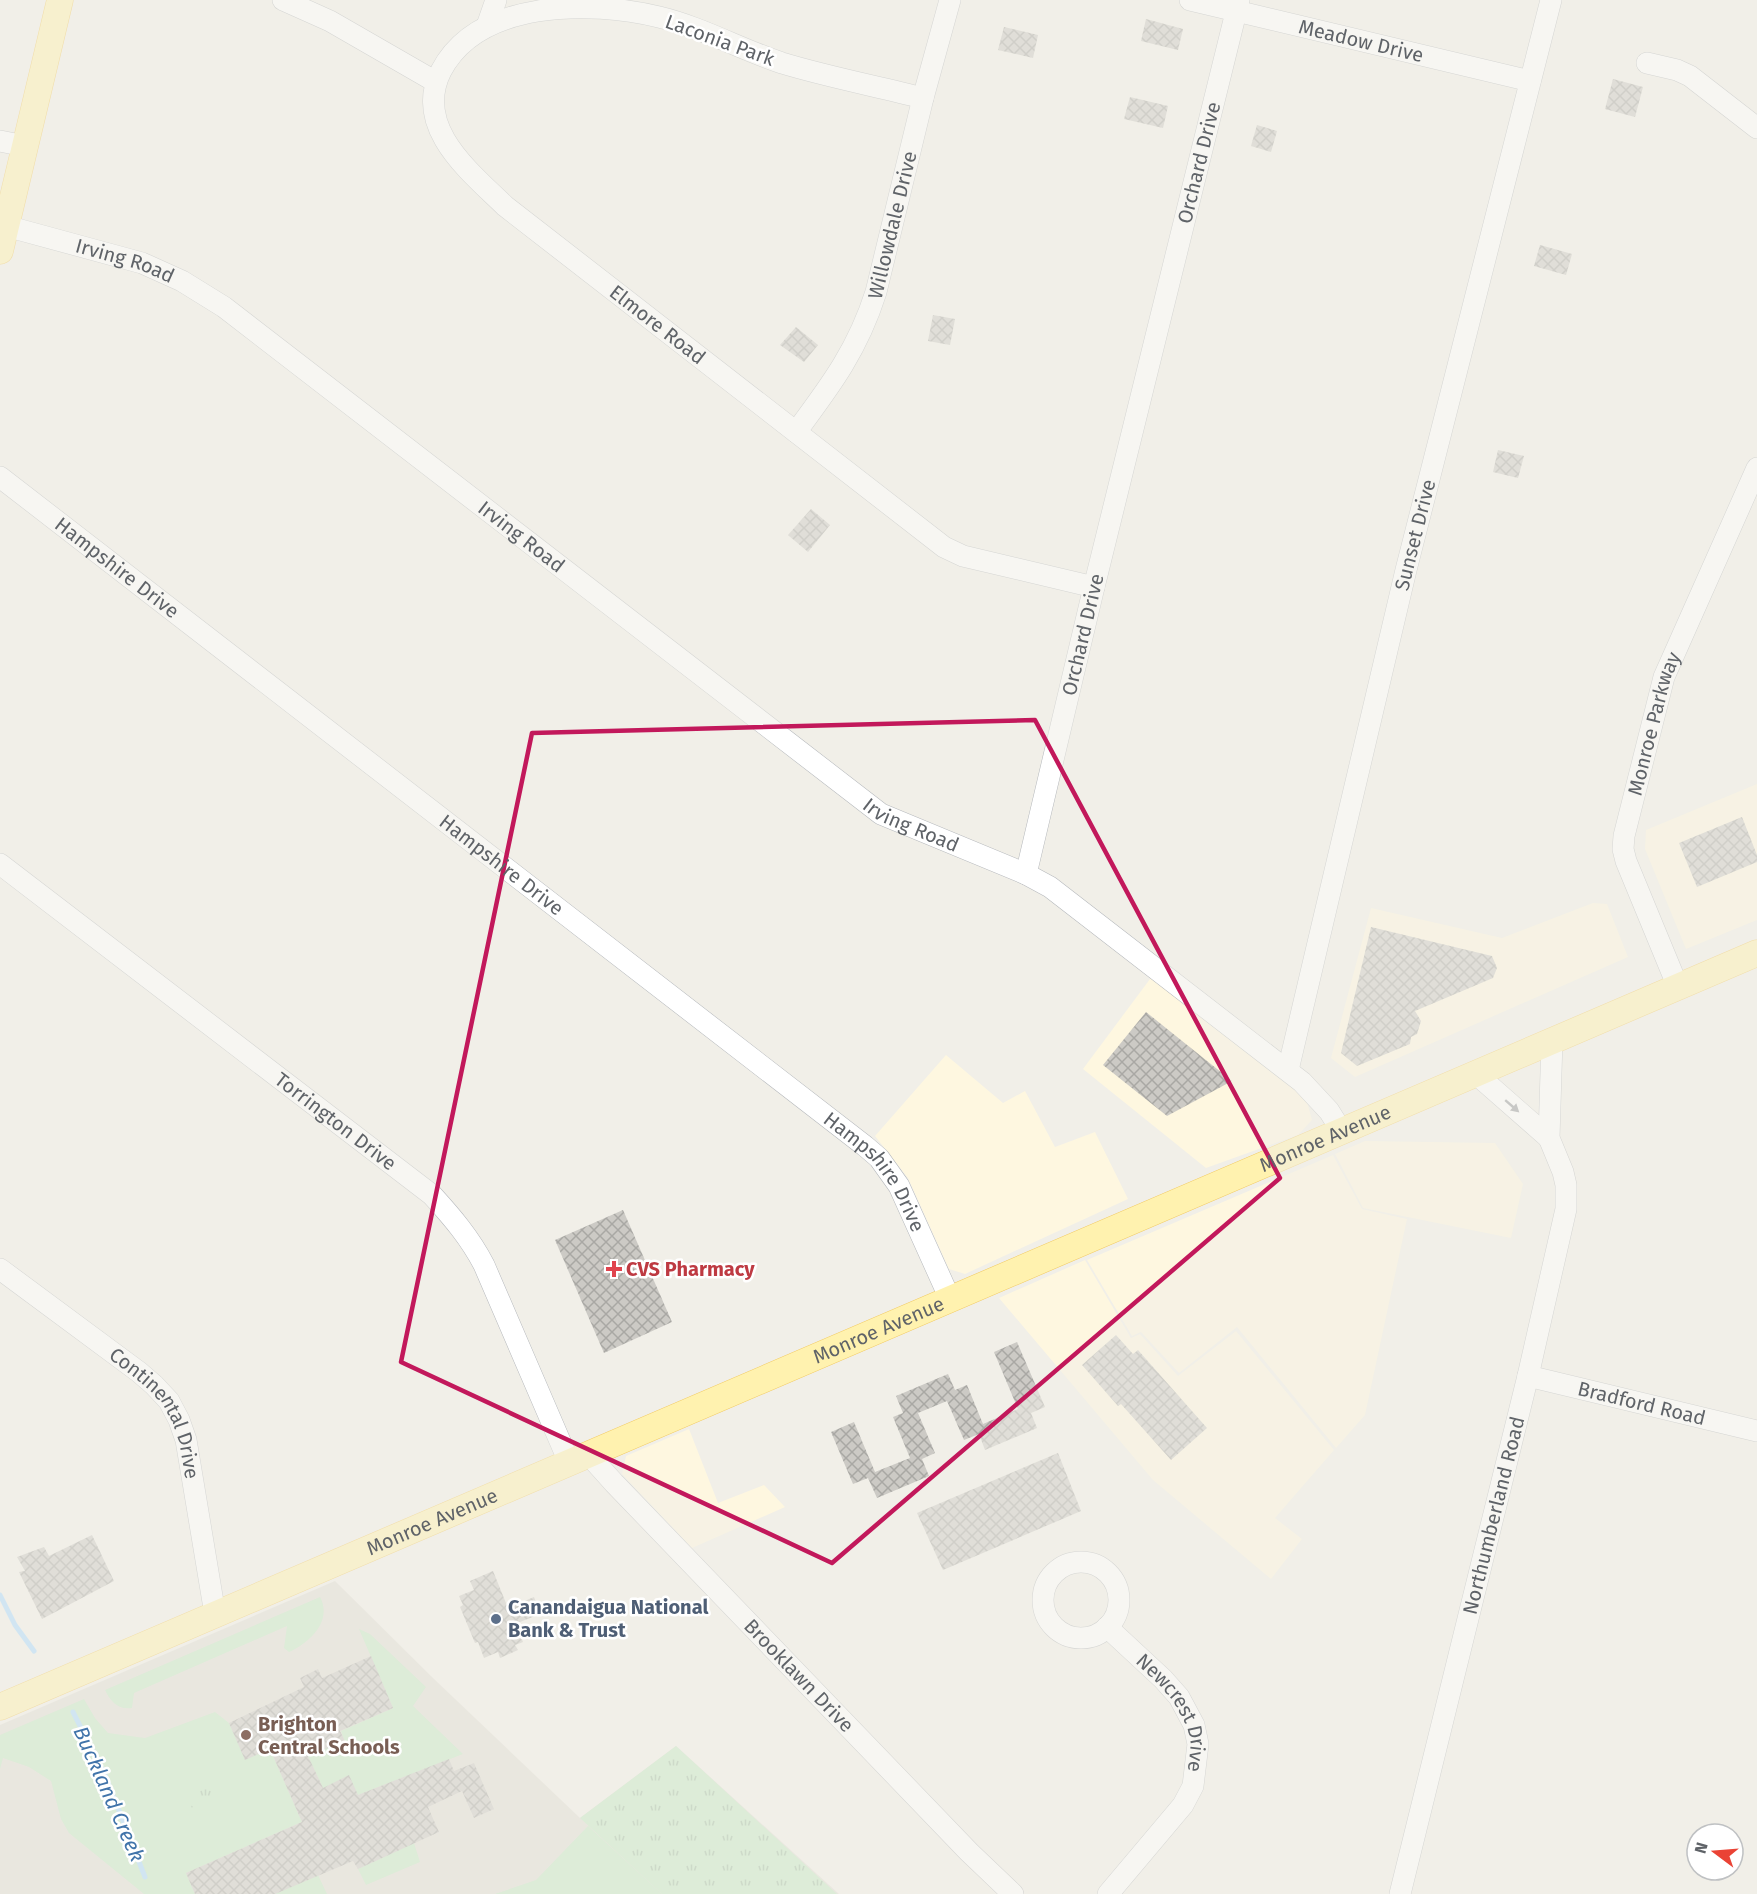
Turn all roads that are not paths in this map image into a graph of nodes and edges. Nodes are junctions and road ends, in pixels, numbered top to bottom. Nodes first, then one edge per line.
1 (60, 0) edge
2 (283, 0) edge
3 (496, 0) edge
4 (950, 0) edge
5 (1190, 0) edge
6 (1551, 0) edge
7 (1237, 6) edge
8 (488, 24) junction
9 (1647, 63) dead end
10 (1530, 81) junction
11 (436, 82) junction
12 (923, 98) junction
13 (1757, 128) edge
14 (0, 141) edge
15 (25, 146) junction
16 (6, 226) junction
17 (0, 251) edge
18 (796, 432) junction
19 (1757, 468) edge
20 (0, 477) edge
21 (1094, 587) junction
22 (0, 864) edge
23 (1026, 874) junction
24 (1757, 953) edge
25 (1678, 987) junction
26 (1552, 1041) junction
27 (1288, 1070) junction
28 (1475, 1073) junction
29 (1341, 1130) junction
30 (1549, 1138) junction
31 (0, 1269) edge
32 (950, 1299) junction
33 (1528, 1376) junction
34 (1757, 1431) edge
35 (579, 1458) junction
36 (215, 1614) junction
37 (1107, 1627) dead end
38 (0, 1707) edge
39 (1013, 1894) edge
40 (1108, 1894) edge
41 (1400, 1894) edge

1 - 15 main road
2 - 11 street
3 - 8 street
4 - 12 street, Willowdale Drive
5 - 7 street, Meadow Drive
6 - 10 street, Sunset Drive
7 - 10 street, Meadow Drive
7 - 21 street, Orchard Drive
8 - 11 street, Laconia Park
8 - 12 street, Laconia Park
9 - 13 street
10 - 27 street, Sunset Drive
11 - 18 street, Elmore Road
12 - 18 street, Willowdale Drive
14 - 15 street
15 - 16 main road
16 - 17 main road
16 - 23 street, Irving Road
18 - 21 street, Elmore Road
19 - 25 street, Monroe Parkway
20 - 32 street, Hampshire Drive
21 - 23 street, Orchard Drive
22 - 35 street, Torrington Drive
23 - 27 street
24 - 25 main road, Monroe Avenue
25 - 26 main road, Monroe Avenue
26 - 28 main road, Monroe Avenue
26 - 30 street, Northumberland Road
27 - 29 street
28 - 29 main road, Monroe Avenue
28 -> 30 street, Northumberland Road
29 - 32 main road, Monroe Avenue
30 - 33 street, Northumberland Road
31 - 36 street, Continental Drive
32 - 35 main road, Monroe Avenue
33 - 34 street, Bradford Road
33 - 41 street, Northumberland Road
35 - 36 main road, Monroe Avenue
35 - 39 street, Brooklawn Drive
36 - 38 main road, Monroe Avenue
37 - 40 street, Newcrest Drive

